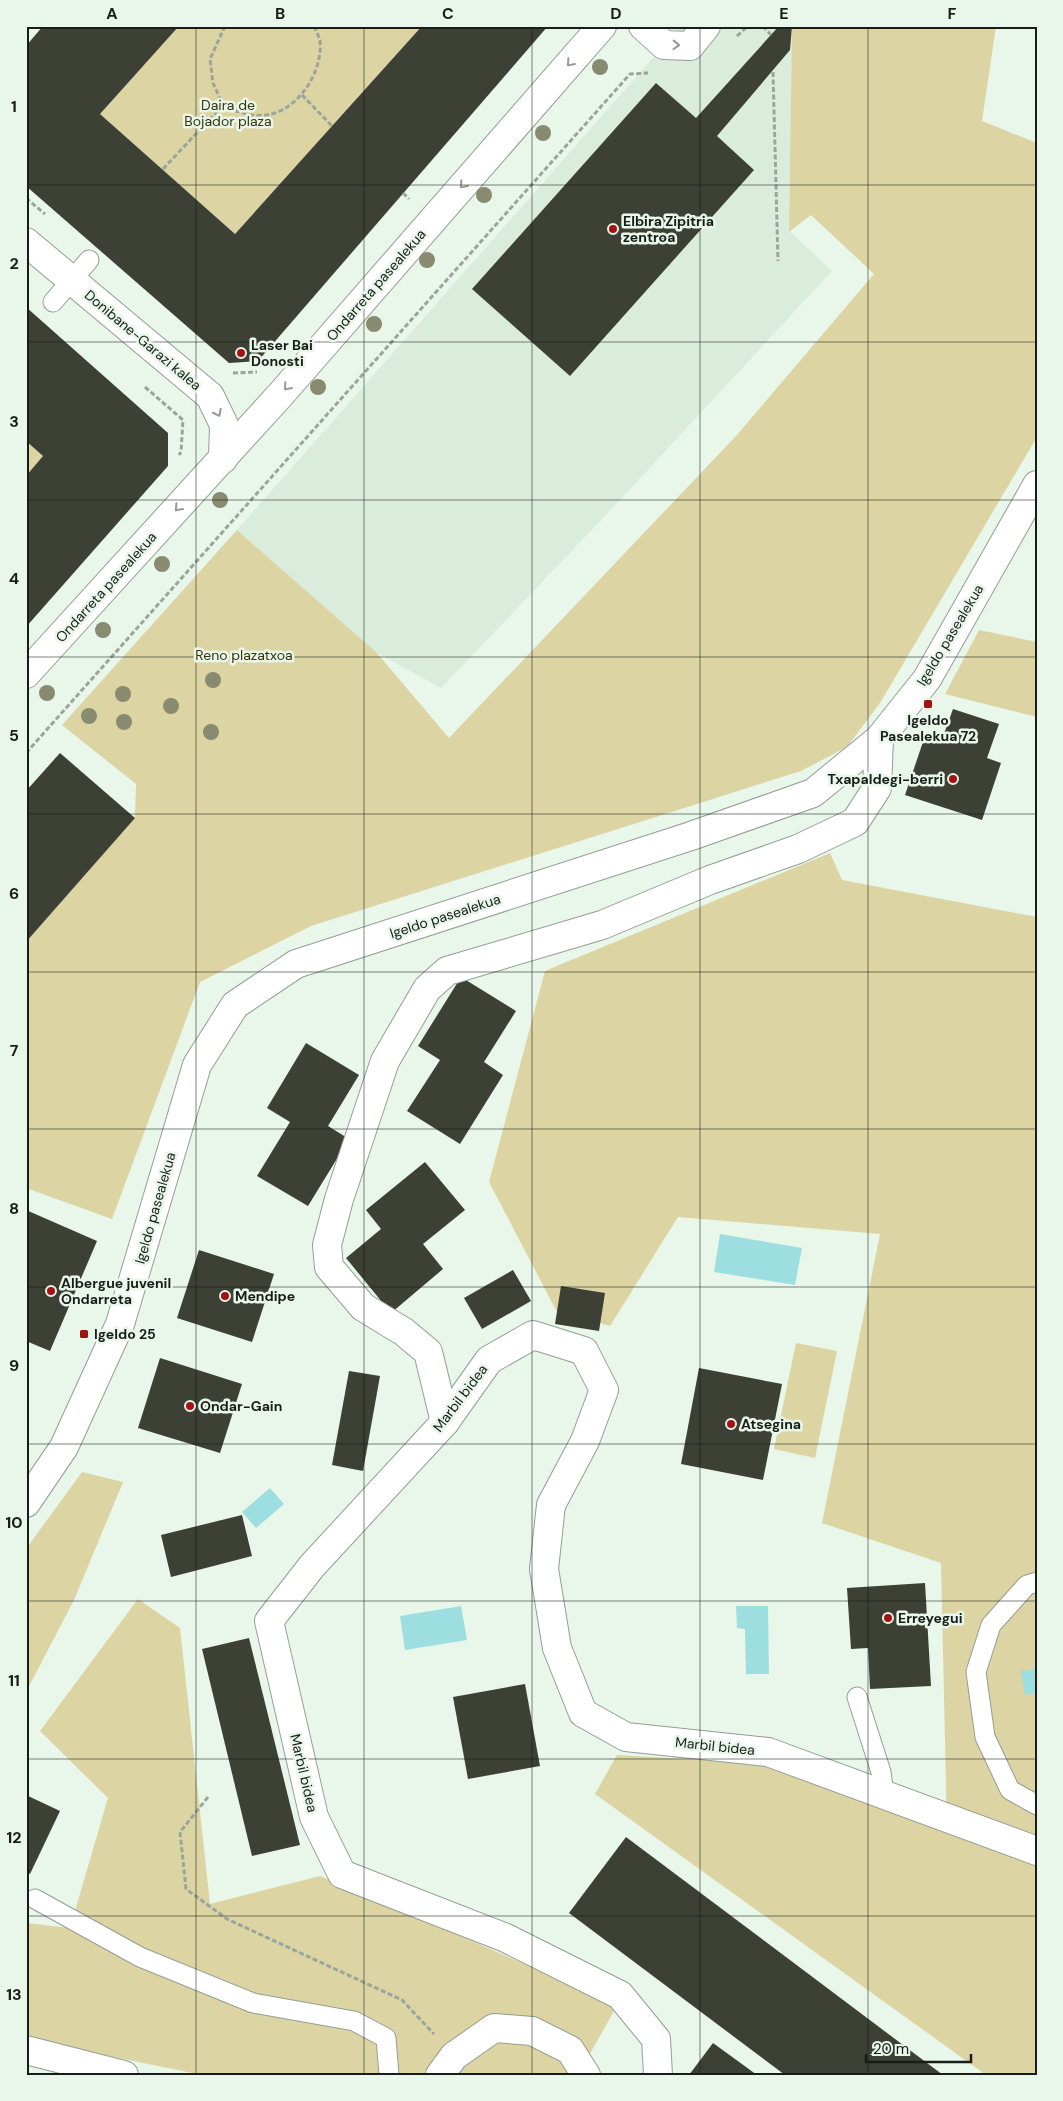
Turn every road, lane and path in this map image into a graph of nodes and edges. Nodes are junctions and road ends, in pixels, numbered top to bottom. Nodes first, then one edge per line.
1 (225, 26) edge
2 (314, 26) edge
3 (602, 26) edge
4 (643, 26) edge
5 (706, 26) edge
6 (748, 26) edge
7 (762, 26) edge
8 (770, 26) edge
9 (766, 30) junction
10 (771, 35) dead end
11 (734, 39) dead end
12 (773, 72) dead end
13 (656, 73) dead end
14 (302, 95) junction
15 (223, 105) junction
16 (332, 126) dead end
17 (162, 169) dead end
18 (416, 192) dead end
19 (403, 194) dead end
20 (26, 198) edge
21 (410, 200) junction
22 (403, 207) dead end
23 (48, 216) dead end
24 (26, 242) edge
25 (89, 260) dead end
26 (778, 261) dead end
27 (71, 280) junction
28 (53, 302) dead end
29 (260, 372) dead end
30 (227, 373) dead end
31 (223, 459) junction
32 (1037, 485) edge
33 (26, 674) edge
34 (879, 739) junction
35 (26, 752) edge
36 (445, 1422) junction
37 (26, 1503) edge
38 (1037, 1582) edge
39 (856, 1697) dead end
40 (884, 1794) junction
41 (208, 1797) dead end
42 (1037, 1805) edge
43 (1037, 1851) edge
44 (35, 1899) dead end
45 (26, 2050) edge
46 (447, 2065) edge
47 (124, 2075) edge
48 (389, 2075) edge
49 (586, 2075) edge
50 (658, 2075) edge

1 - 15 path
2 - 14 path
3 -> 31 street, Ondarreta pasealekua
4 -> 5 street
6 - 11 path
7 - 9 path
8 - 9 path
9 - 10 path
12 - 26 path
13 - 35 path
14 - 15 path
14 - 16 path
15 - 17 path
18 - 21 path
19 - 21 path
20 - 23 path
21 - 22 path
24 - 27 street, Donibane-Garazi kalea
25 - 27 lane
27 - 28 lane
27 -> 31 street, Donibane-Garazi kalea
29 - 30 path
31 -> 33 street, Ondarreta pasealekua
32 - 34 street, Igeldo pasealekua
34 - 36 street
34 - 37 street, Igeldo pasealekua
36 - 40 street, Marbil bidea
36 - 50 street, Marbil bidea
38 - 42 lane
39 - 40 lane
40 - 43 street, Marbil bidea
41 - 46 path
44 - 48 lane
45 - 47 street
46 - 49 street

